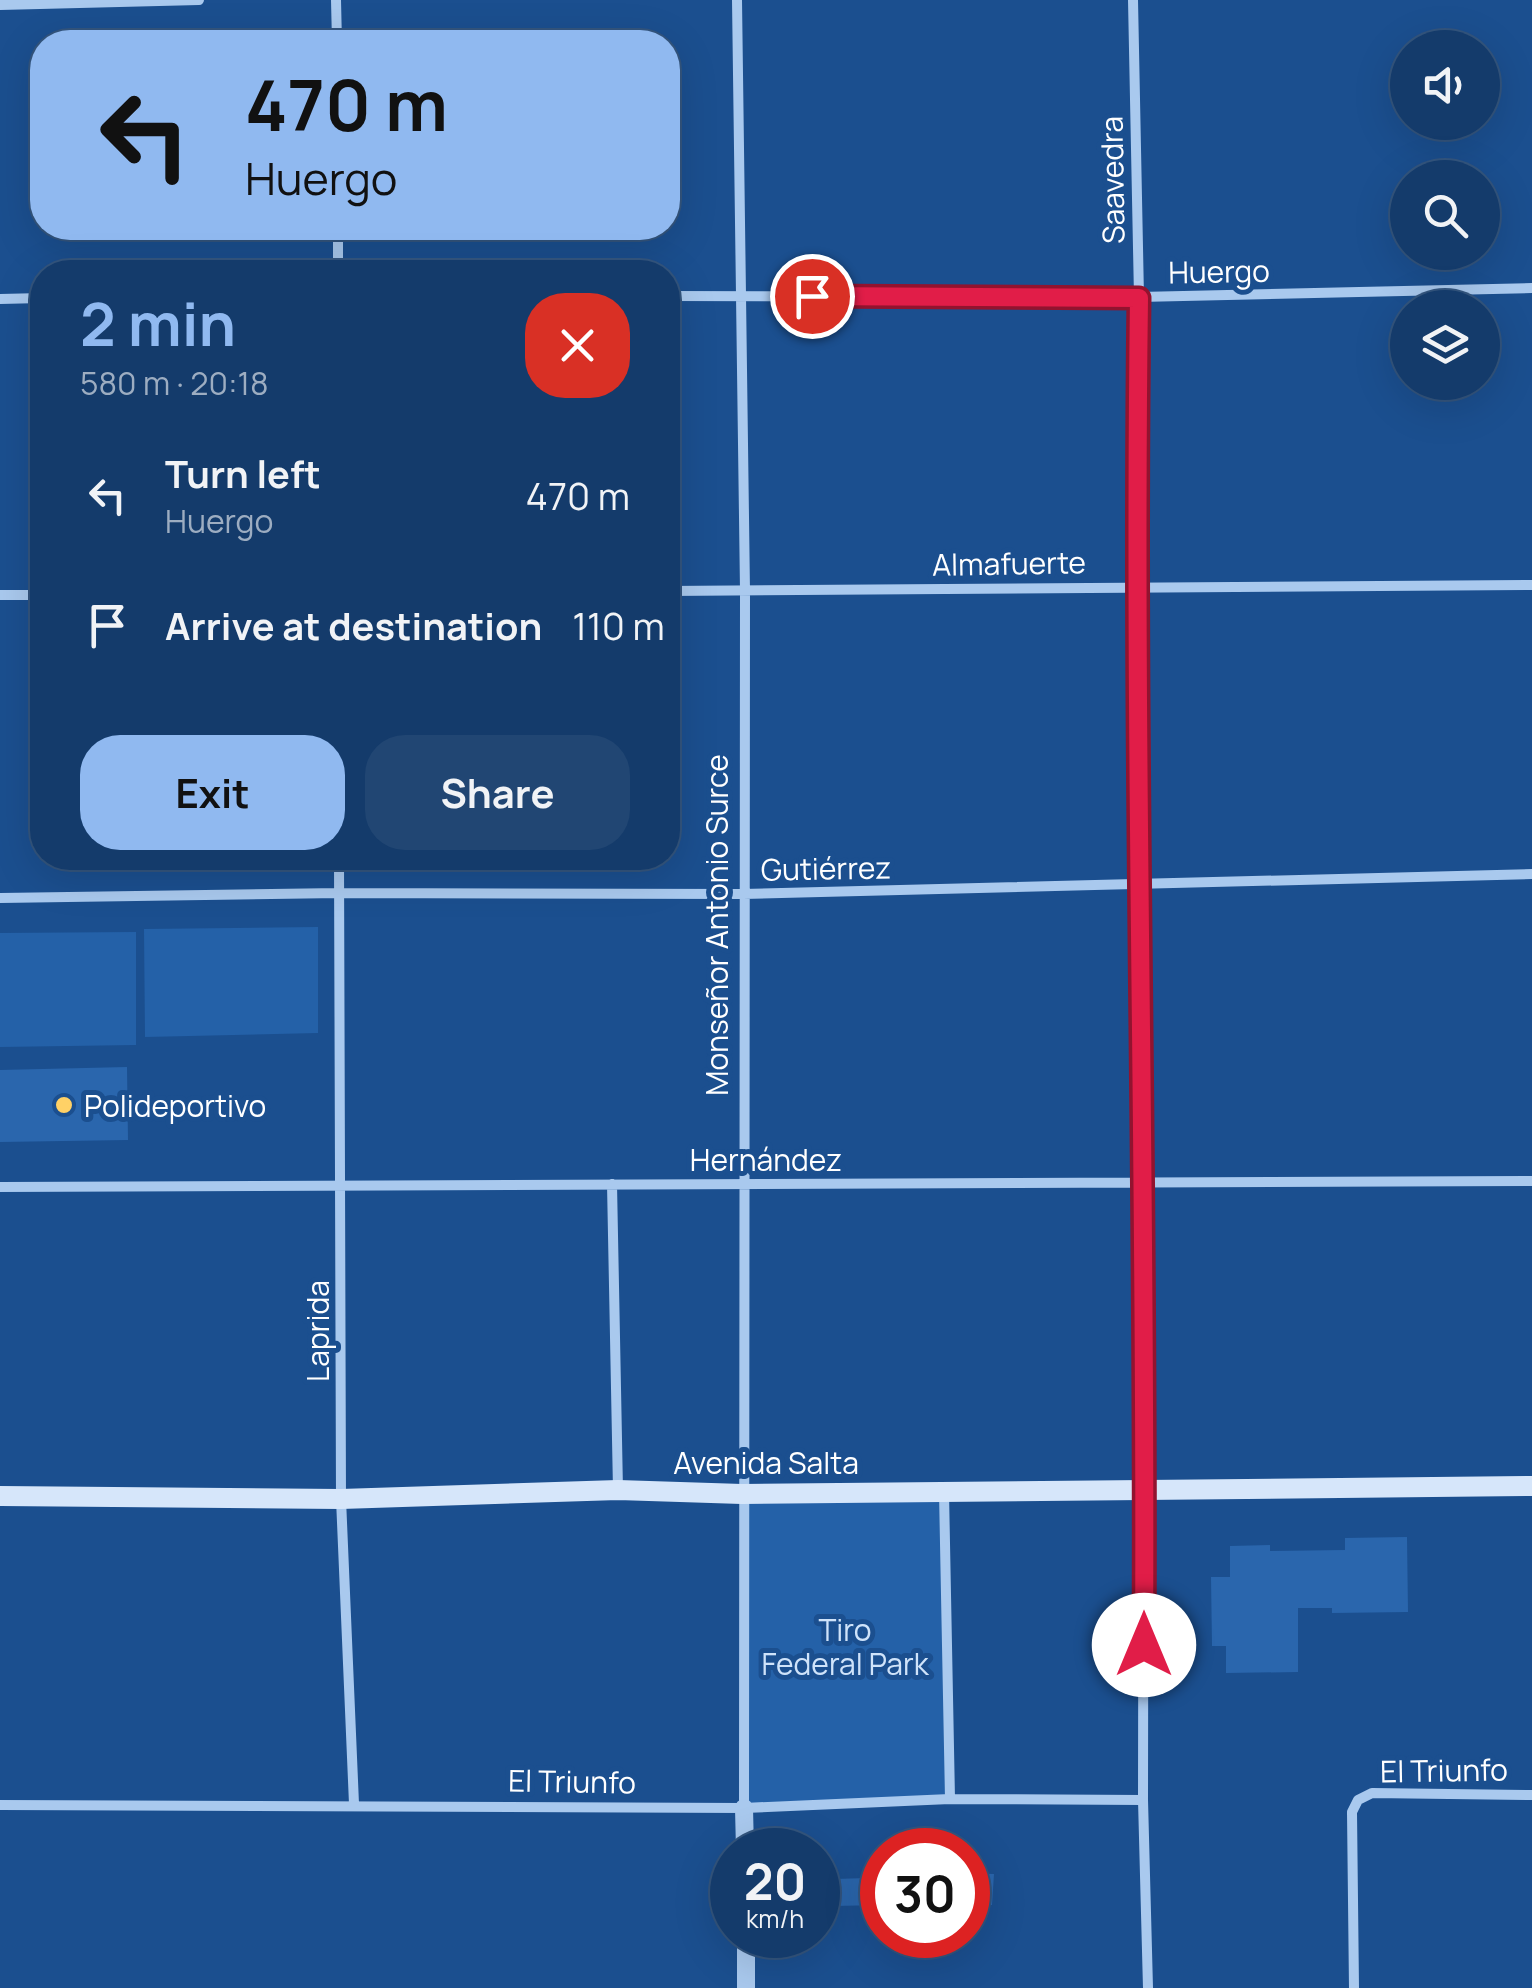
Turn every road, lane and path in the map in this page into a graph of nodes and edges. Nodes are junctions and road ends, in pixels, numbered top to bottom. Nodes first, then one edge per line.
1 (200, 0) edge
2 (336, 0) edge
3 (737, 0) edge
4 (1133, 0) edge
5 (0, 5) edge
6 (336, 30) edge
7 (1532, 288) edge
8 (680, 296) edge
9 (739, 296) junction
10 (30, 298) edge
11 (1139, 298) junction
12 (0, 299) edge
13 (1532, 585) edge
14 (1136, 586) junction
15 (745, 590) junction
16 (680, 591) edge
17 (0, 595) edge
18 (30, 595) edge
19 (339, 870) edge
20 (1532, 874) edge
21 (1138, 887) junction
22 (339, 893) junction
23 (742, 894) junction
24 (0, 898) edge
25 (1532, 1181) edge
26 (1144, 1183) junction
27 (612, 1184) junction
28 (743, 1184) junction
29 (343, 1185) junction
30 (0, 1187) edge
31 (1532, 1486) edge
32 (618, 1490) junction
33 (1146, 1490) junction
34 (944, 1492) junction
35 (742, 1494) junction
36 (0, 1496) edge
37 (341, 1498) junction
38 (1532, 1795) edge
39 (950, 1798) junction
40 (1143, 1800) junction
41 (354, 1804) junction
42 (0, 1805) edge
43 (744, 1808) junction
44 (744, 1828) edge
45 (746, 1958) edge
46 (746, 1988) edge
47 (1148, 1988) edge
48 (1354, 1988) edge

1 - 5 street
2 - 6 street
3 - 9 street, Monseñor Antonio Surce
4 - 11 street, Saavedra
7 - 11 street, Huergo
8 - 9 street, Huergo
9 - 11 street, Huergo
9 - 15 street, Monseñor Antonio Surce
10 - 12 street
11 - 14 street, Saavedra
13 - 14 street, Almafuerte
14 - 15 street, Almafuerte
14 - 21 street, Saavedra
15 - 16 street, Almafuerte
15 - 23 street, Monseñor Antonio Surce
17 - 18 street
19 - 22 street, Laprida
20 - 21 street, Gutiérrez
21 - 23 street, Gutiérrez
21 - 26 street, Saavedra
22 - 23 street, Gutiérrez
22 - 24 street, Gutiérrez
22 - 29 street, Laprida
23 - 28 street, Monseñor Antonio Surce
25 - 26 street, Hernández
26 - 28 street, Hernández
26 - 33 street, Saavedra
27 - 28 street, Hernández
27 - 29 street, Hernández
27 - 32 street
28 - 35 street, Monseñor Antonio Surce
29 - 30 street, Hernández
29 - 37 street, Laprida
31 - 33 main road, Avenida Salta
32 - 35 main road, Avenida Salta
32 - 37 main road, Avenida Salta
33 - 34 main road, Avenida Salta
33 - 40 street, Saavedra
34 - 35 main road, Avenida Salta
34 - 39 street
35 - 43 street, Monseñor Antonio Surce
36 - 37 main road, Avenida Salta
37 - 41 street, Laprida
38 - 48 street, El Triunfo
39 - 40 street, El Triunfo
39 - 43 street, El Triunfo
40 - 47 street, Saavedra
41 - 42 street, El Triunfo
41 - 43 street, El Triunfo
43 - 44 street, Monseñor Antonio Surce
45 - 46 street

